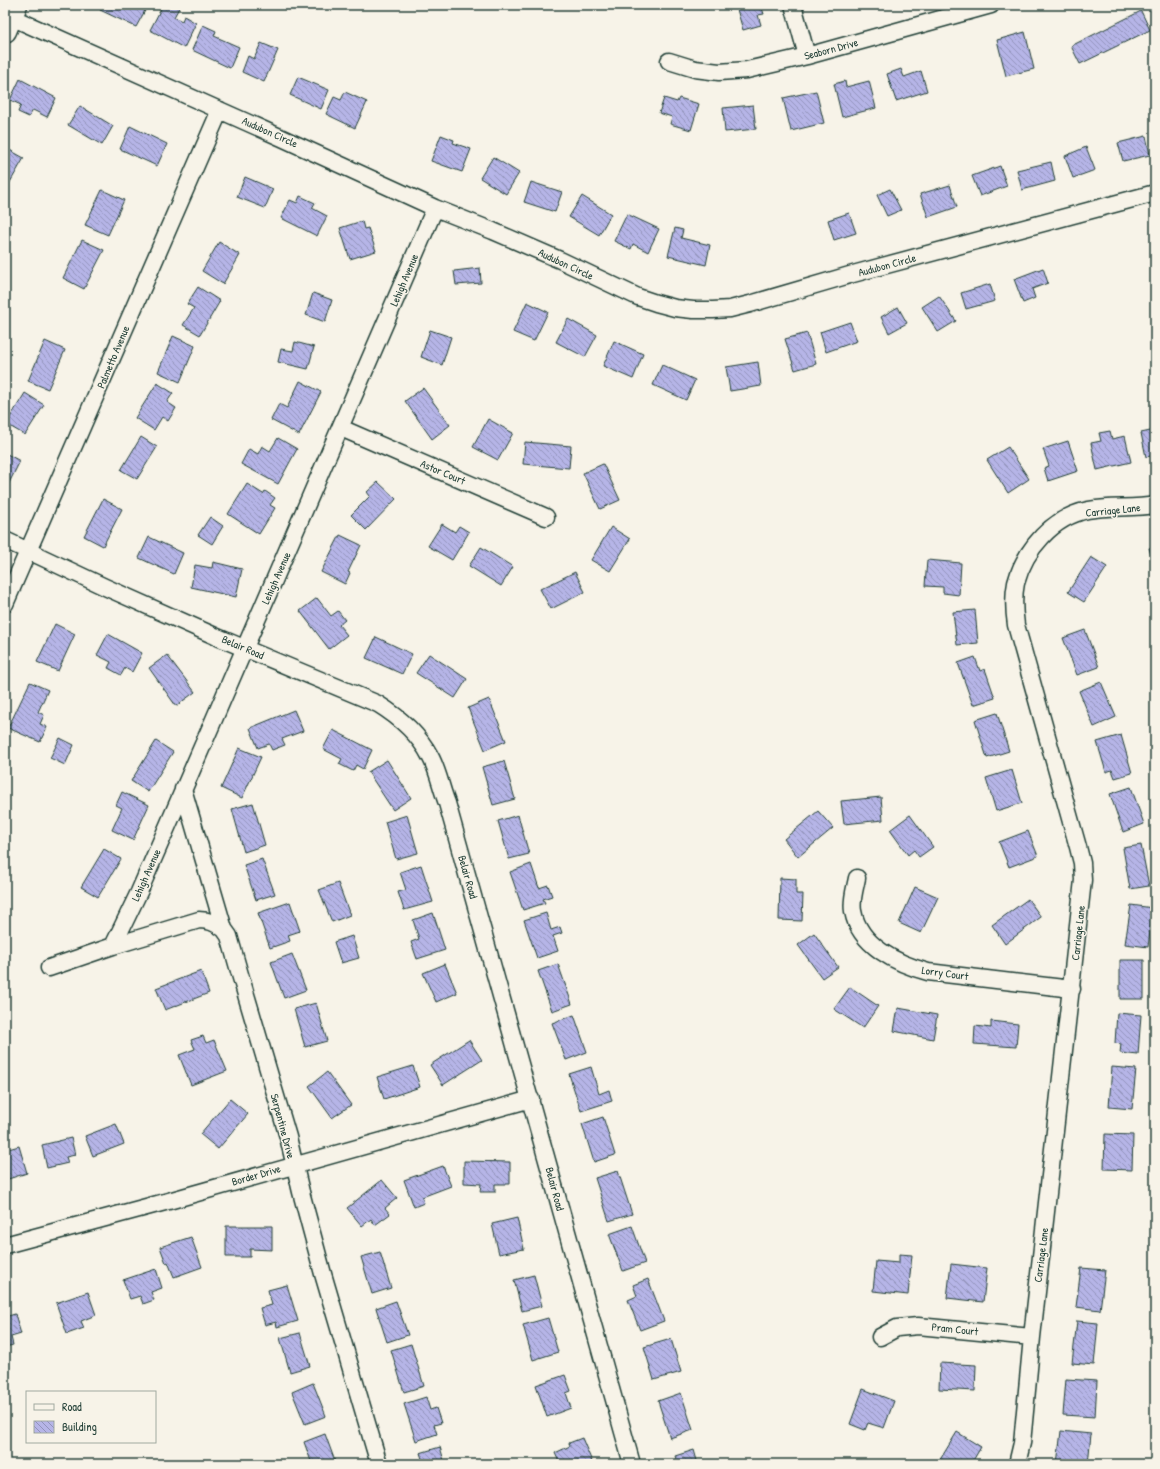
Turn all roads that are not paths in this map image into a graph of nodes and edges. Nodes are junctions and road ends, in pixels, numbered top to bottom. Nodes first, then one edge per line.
1 (793, 5) edge
2 (991, 5) edge
3 (9, 17) edge
4 (807, 56) junction
5 (669, 61) dead end
6 (220, 110) junction
7 (1155, 193) edge
8 (435, 208) junction
9 (341, 428) junction
10 (1155, 505) edge
11 (546, 517) dead end
12 (5, 540) edge
13 (28, 550) junction
14 (5, 604) edge
15 (245, 648) junction
16 (183, 789) junction
17 (857, 878) dead end
18 (224, 928) junction
19 (114, 946) junction
20 (49, 968) dead end
21 (1072, 988) junction
22 (530, 1099) junction
23 (294, 1165) junction
24 (5, 1245) edge
25 (880, 1337) dead end
26 (1032, 1337) junction
27 (378, 1464) edge
28 (632, 1464) edge
29 (1017, 1464) edge

1 - 4 street
2 - 4 street, Seaborn Drive
3 - 6 street, Audubon Circle
4 - 5 street, Seaborn Drive
6 - 8 street, Audubon Circle
6 - 13 street, Palmetto Avenue
7 - 8 street, Audubon Circle
8 - 9 street, Lehigh Avenue
9 - 11 street, Astor Court
9 - 15 street, Lehigh Avenue
10 - 21 street, Carriage Lane
12 - 13 street, Belair Road
13 - 14 street, Palmetto Avenue
13 - 15 street, Belair Road
15 - 16 street, Lehigh Avenue
15 - 22 street, Belair Road
16 - 18 street, Serpentine Drive
16 - 19 street, Lehigh Avenue
17 - 21 street, Lorry Court
18 - 19 street
18 - 23 street, Serpentine Drive
19 - 20 street
21 - 26 street, Carriage Lane
22 - 23 street, Border Drive
22 - 28 street, Belair Road
23 - 24 street, Border Drive
23 - 27 street, Serpentine Drive
25 - 26 street, Pram Court
26 - 29 street, Carriage Lane

